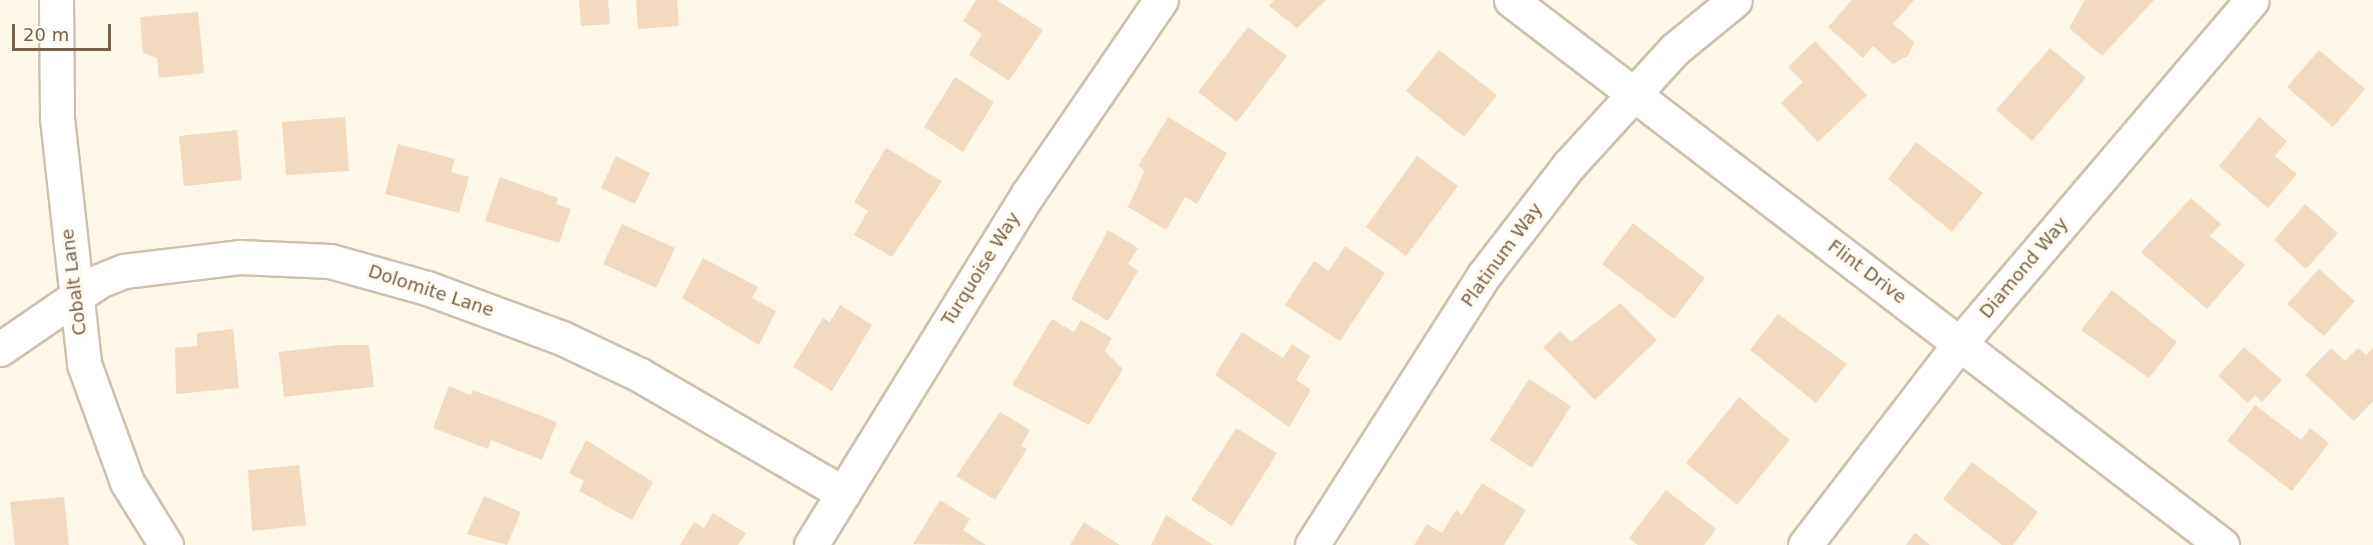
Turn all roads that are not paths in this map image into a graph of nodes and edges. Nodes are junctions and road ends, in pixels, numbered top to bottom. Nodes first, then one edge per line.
1 (56, 0) edge
2 (1161, 0) edge
3 (1511, 0) edge
4 (1735, 0) edge
5 (2252, 0) edge
6 (1633, 94) junction
7 (75, 298) junction
8 (1960, 343) junction
9 (0, 349) edge
10 (843, 493) junction
11 (166, 545) edge
12 (811, 545) edge
13 (1312, 545) edge
14 (1805, 545) edge
15 (2222, 545) edge

1 - 7 street, Cobalt Lane
2 - 10 street, Turquoise Way
3 - 6 street, Flint Drive
4 - 6 street, Platinum Way
5 - 8 street, Diamond Way
6 - 8 street, Flint Drive
6 - 13 street, Platinum Way
7 - 9 street, Dolomite Lane
7 - 10 street, Dolomite Lane
7 - 11 street, Cobalt Lane
8 - 14 street, Diamond Way
8 - 15 street, Flint Drive
10 - 12 street, Turquoise Way

